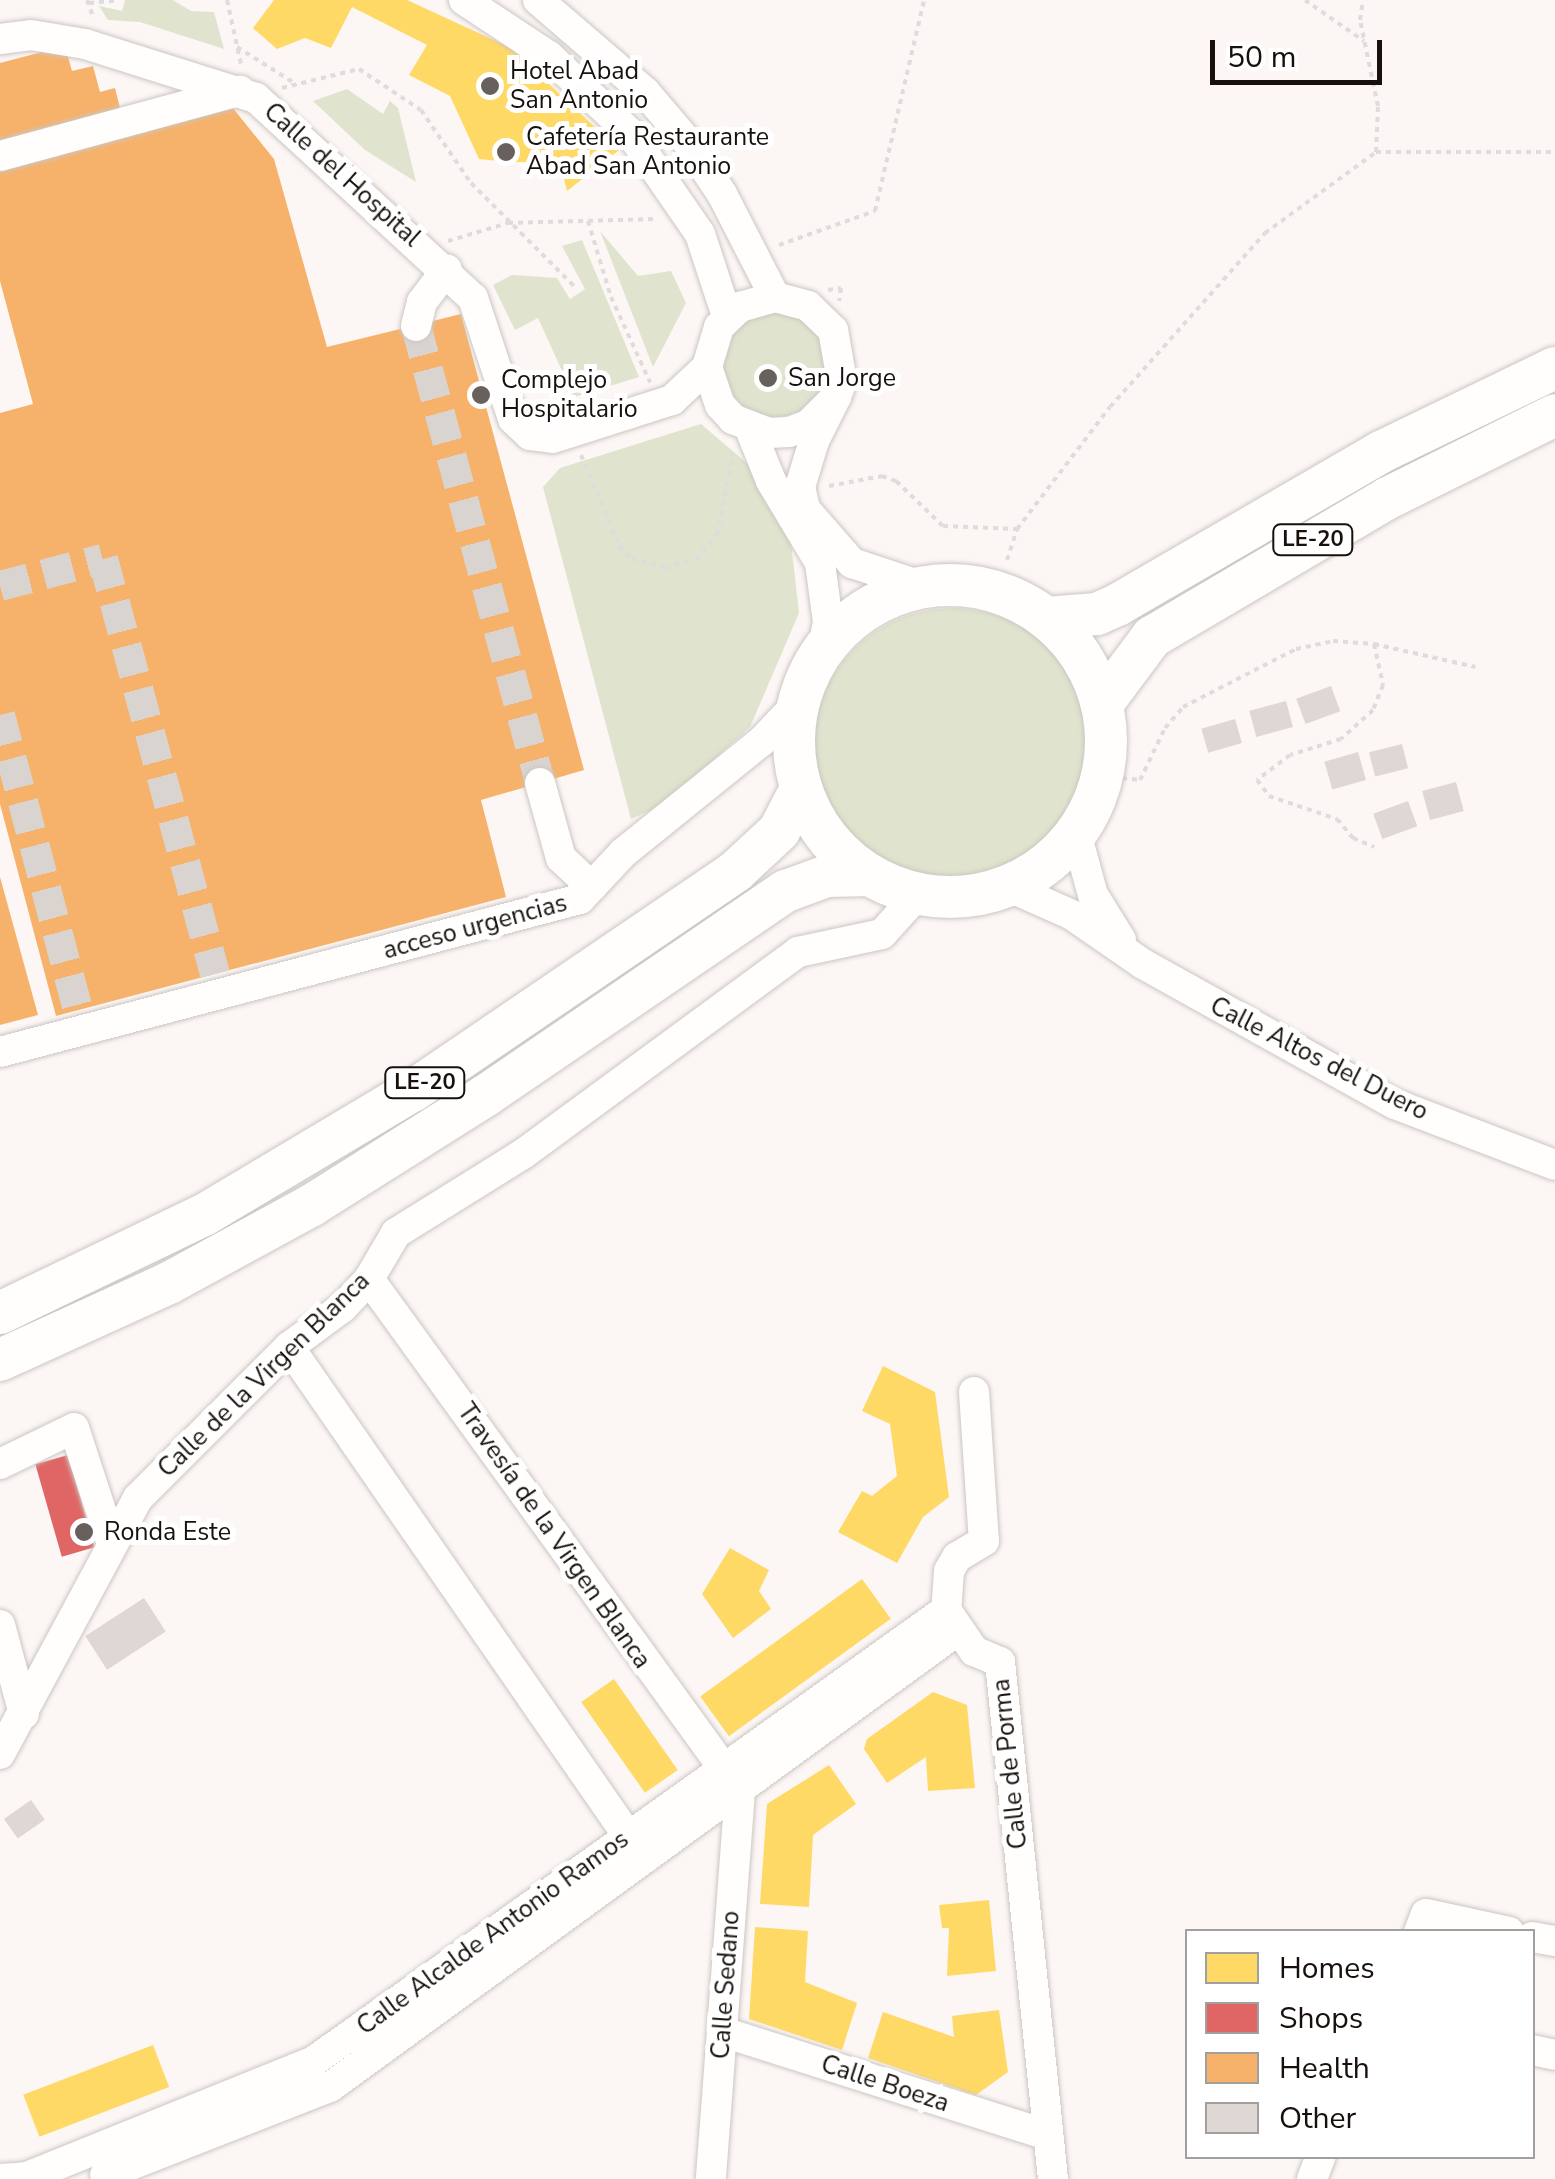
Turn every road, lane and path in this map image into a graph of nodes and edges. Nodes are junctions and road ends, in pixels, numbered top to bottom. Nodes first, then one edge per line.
1 (227, 0) edge
2 (464, 0) edge
3 (538, 0) edge
4 (924, 0) edge
5 (1305, 0) edge
6 (1363, 0) edge
7 (87, 1) edge
8 (114, 1) edge
9 (98, 32) dead end
10 (0, 40) edge
11 (1364, 41) junction
12 (237, 47) junction
13 (296, 84) junction
14 (250, 85) junction
15 (1376, 152) junction
16 (1555, 152) edge
17 (0, 156) edge
18 (657, 218) dead end
19 (588, 220) junction
20 (508, 223) junction
21 (779, 245) dead end
22 (443, 257) junction
23 (574, 286) dead end
24 (775, 297) junction
25 (727, 316) junction
26 (416, 326) tunnel mouth
27 (707, 368) junction
28 (1555, 368) edge
29 (661, 391) junction
30 (836, 397) junction
31 (720, 406) junction
32 (1555, 415) edge
33 (744, 437) junction
34 (581, 456) dead end
35 (814, 487) dead end
36 (1017, 529) junction
37 (1007, 560) dead end
38 (924, 587) junction
39 (1046, 618) junction
40 (1374, 644) junction
41 (822, 652) junction
42 (1475, 667) dead end
43 (799, 702) junction
44 (1102, 704) junction
45 (1102, 776) junction
46 (540, 783) tunnel mouth
47 (801, 789) junction
48 (1076, 833) junction
49 (1374, 847) dead end
50 (870, 875) junction
51 (1007, 886) junction
52 (592, 887) junction
53 (918, 894) junction
54 (1144, 964) junction
55 (0, 1052) edge
56 (1555, 1165) edge
57 (370, 1279) junction
58 (0, 1313) edge
59 (288, 1348) junction
60 (0, 1360) edge
61 (974, 1392) dead end
62 (0, 1464) edge
63 (112, 1544) junction
64 (952, 1621) junction
65 (0, 1625) edge
66 (24, 1714) junction
67 (0, 1754) edge
68 (730, 1781) junction
69 (628, 1836) junction
70 (1422, 1923) edge
71 (1480, 1929) edge
72 (723, 2032) junction
73 (1048, 2136) junction
74 (105, 2174) junction
75 (13, 2178) edge
76 (140, 2179) edge
77 (711, 2179) edge
78 (1054, 2179) edge

1 - 12 path
2 - 25 street
3 - 24 street
4 - 21 path
5 - 11 path
6 - 11 path
7 - 8 path
7 - 9 path
10 - 14 street, Calle del Hospital
11 - 15 path
12 - 13 path
12 - 14 path
13 - 14 path
13 - 20 path
14 - 17 street
14 - 22 street, Calle del Hospital
15 - 16 path
15 - 36 path
18 - 19 path
19 - 20 path
19 - 29 path
20 - 22 path
20 - 23 path
22 - 26 street
22 - 29 street, Calle del Hospital
24 - 25 street
24 - 30 street
25 - 27 street
27 - 29 street, Calle del Hospital
27 - 31 street
28 - 39 highway, LE-20
29 - 31 street, Calle del Hospital
30 - 33 street
30 - 38 street
31 - 33 street
32 - 44 highway, LE-20
33 - 34 path
33 - 41 street
35 - 36 path
36 - 37 path
38 - 39 highway, LE-20
38 - 41 highway, LE-20
39 - 44 highway, LE-20
40 - 42 path
40 - 45 path
40 - 49 path
41 - 43 highway, LE-20
43 - 47 highway, LE-20
43 - 52 street, acceso urgencias
44 - 45 highway, LE-20
45 - 48 highway, LE-20
46 - 52 street
47 - 50 highway, LE-20
47 - 58 highway, LE-20
48 - 51 highway, LE-20
48 - 54 street, Calle Altos del Duero
50 - 53 highway, LE-20
50 - 60 highway, LE-20
51 - 53 highway, LE-20
51 - 54 street, Calle Altos del Duero
52 - 55 street, acceso urgencias
53 - 57 street, Calle de la Virgen Blanca
54 - 56 street, Calle Altos del Duero
57 - 59 street, Calle de la Virgen Blanca
57 - 68 street, Travesía de la Virgen Blanca
59 - 63 street, Calle de la Virgen Blanca
59 - 69 street
61 - 64 street
62 - 63 street
63 - 66 street, Calle de la Virgen Blanca
64 - 68 street, Calle Alcalde Antonio Ramos
64 - 73 street, Calle de Porma
65 - 66 street
66 - 67 street, Calle de la Virgen Blanca
68 - 69 street, Calle Alcalde Antonio Ramos
68 - 72 street, Calle Sedano
68 - 74 street, Calle Alcalde Antonio Ramos
69 - 75 street, Calle Alcalde Antonio Ramos
70 - 71 street
72 - 73 street, Calle Boeza
72 - 77 street, Calle Sedano
73 - 78 street, Calle de Porma
74 - 75 street
74 - 76 street

